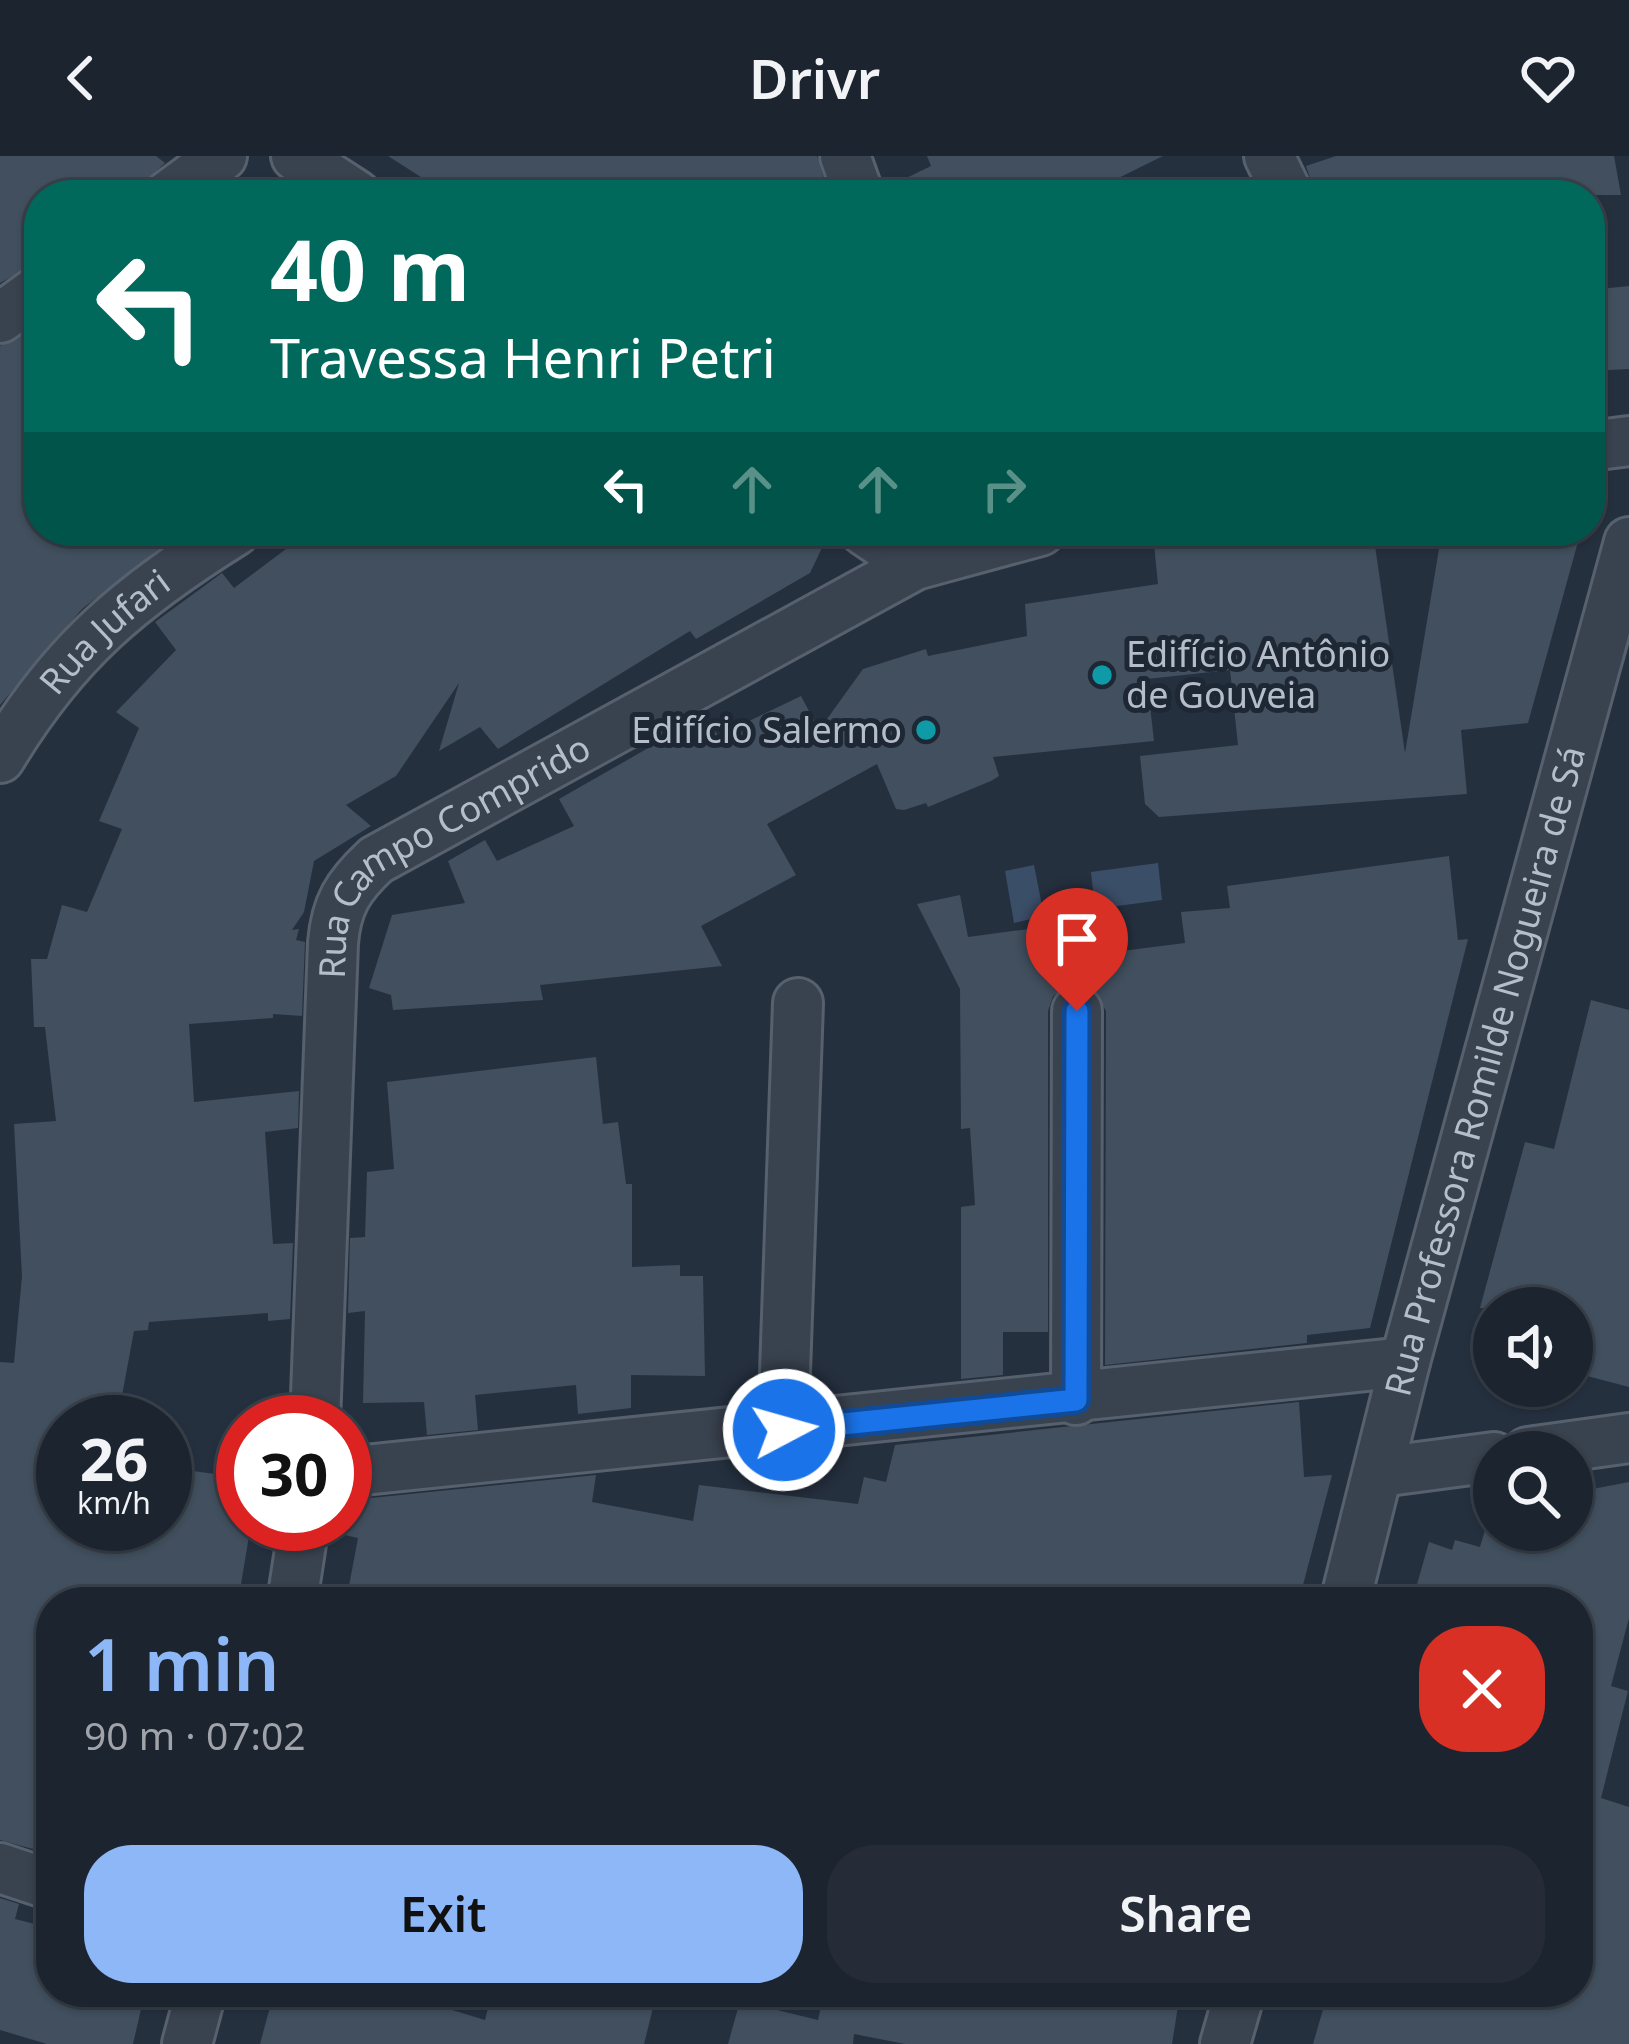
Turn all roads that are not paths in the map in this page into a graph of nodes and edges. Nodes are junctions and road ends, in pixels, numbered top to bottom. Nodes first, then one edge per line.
1 (222, 156) edge
2 (296, 156) edge
3 (189, 180) edge
4 (333, 180) edge
5 (1629, 542) edge
6 (211, 546) edge
7 (942, 549) edge
8 (0, 758) edge
9 (797, 1003) dead end
10 (1077, 1011) dead end
11 (1405, 1362) junction
12 (316, 1395) edge
13 (1076, 1400) junction
14 (784, 1430) junction
15 (1629, 1438) edge
16 (1593, 1443) edge
17 (1473, 1459) edge
18 (372, 1469) edge
19 (1379, 1472) junction
20 (300, 1551) edge
21 (294, 1587) edge
22 (1350, 1587) edge
23 (0, 1868) edge
24 (36, 1880) edge
25 (197, 2007) edge
26 (1236, 2007) edge
27 (188, 2044) edge
28 (1225, 2044) edge

1 - 3 street
2 - 4 street
5 - 11 street, Rua Professora Romilde Nogueira de Sá
6 - 8 street, Rua Jufari
7 - 12 street, Rua Campo Comprido
9 - 14 street
10 - 13 street
11 - 13 street
11 - 19 street, Rua Professora Romilde Nogueira de Sá
13 - 14 street
14 - 18 street
15 - 16 street
17 - 19 street
19 - 22 street, Rua Professora Romilde Nogueira de Sá
20 - 21 street
23 - 24 street
25 - 27 street
26 - 28 street

